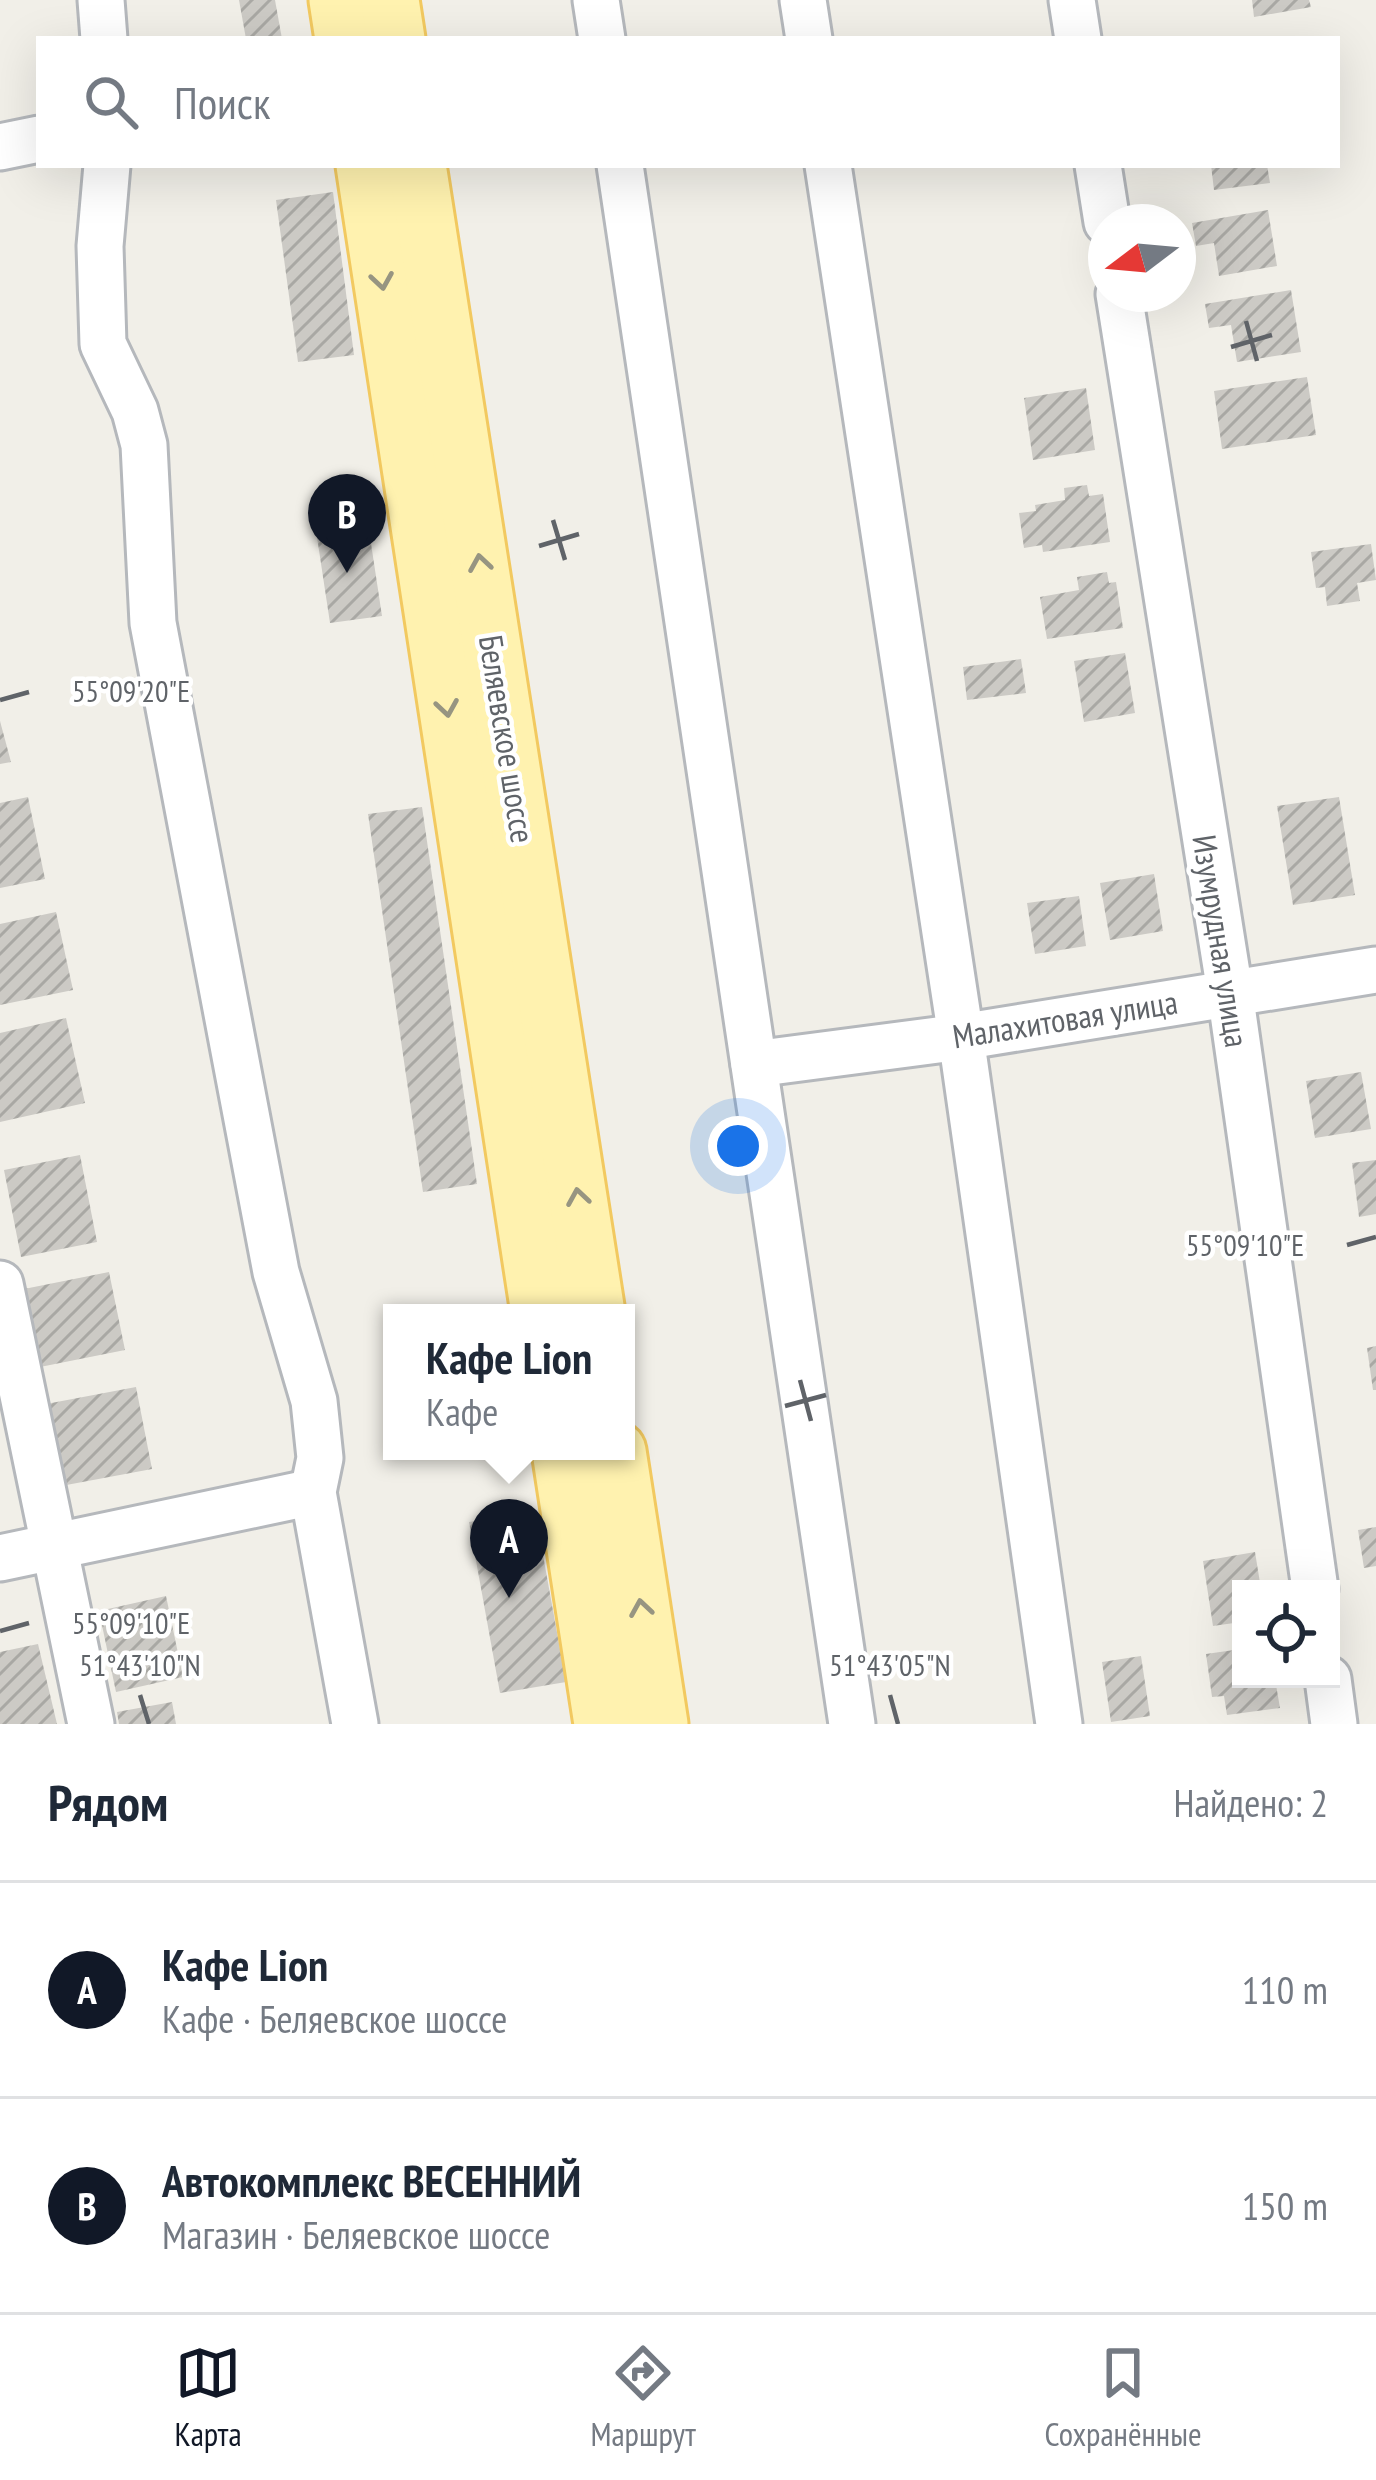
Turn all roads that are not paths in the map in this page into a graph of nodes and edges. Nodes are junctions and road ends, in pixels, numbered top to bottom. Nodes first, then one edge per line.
1 (101, 0) edge
2 (338, 0) edge
3 (390, 0) edge
4 (596, 0) edge
5 (803, 0) edge
6 (1072, 0) edge
7 (104, 36) edge
8 (344, 36) edge
9 (396, 36) edge
10 (602, 36) edge
11 (809, 36) edge
12 (1078, 36) edge
13 (36, 140) edge
14 (0, 147) edge
15 (106, 168) edge
16 (365, 168) edge
17 (417, 168) edge
18 (620, 168) edge
19 (828, 168) edge
20 (1098, 168) edge
21 (1104, 204) edge
22 (1122, 312) edge
23 (1376, 970) edge
24 (1230, 992) junction
25 (962, 1037) junction
26 (754, 1064) junction
27 (0, 1284) edge
28 (539, 1304) edge
29 (595, 1304) edge
30 (562, 1460) edge
31 (618, 1460) edge
32 (313, 1492) junction
33 (56, 1546) junction
34 (0, 1558) edge
35 (1314, 1580) edge
36 (1329, 1688) edge
37 (91, 1724) edge
38 (355, 1724) edge
39 (603, 1724) edge
40 (659, 1724) edge
41 (852, 1724) edge
42 (1059, 1724) edge
43 (1334, 1724) edge

1 - 7 street
2 - 8 main road
3 - 9 main road
4 - 10 street
5 - 11 street
6 - 12 street
13 - 14 street
15 - 32 street
16 -> 28 main road, Беляевское шоссе
29 -> 17 main road, Беляевское шоссе
18 - 26 street
19 - 25 street
20 - 21 street
22 - 24 street, Изумрудная улица
23 - 24 street, Малахитовая улица
24 - 25 street, Малахитовая улица
24 - 35 street, Изумрудная улица
25 - 26 street, Малахитовая улица
25 - 42 street
26 - 41 street
27 - 33 street
30 - 39 main road
40 -> 31 main road
32 - 33 street
32 - 38 street
33 - 34 street
33 - 37 street
36 - 43 street

